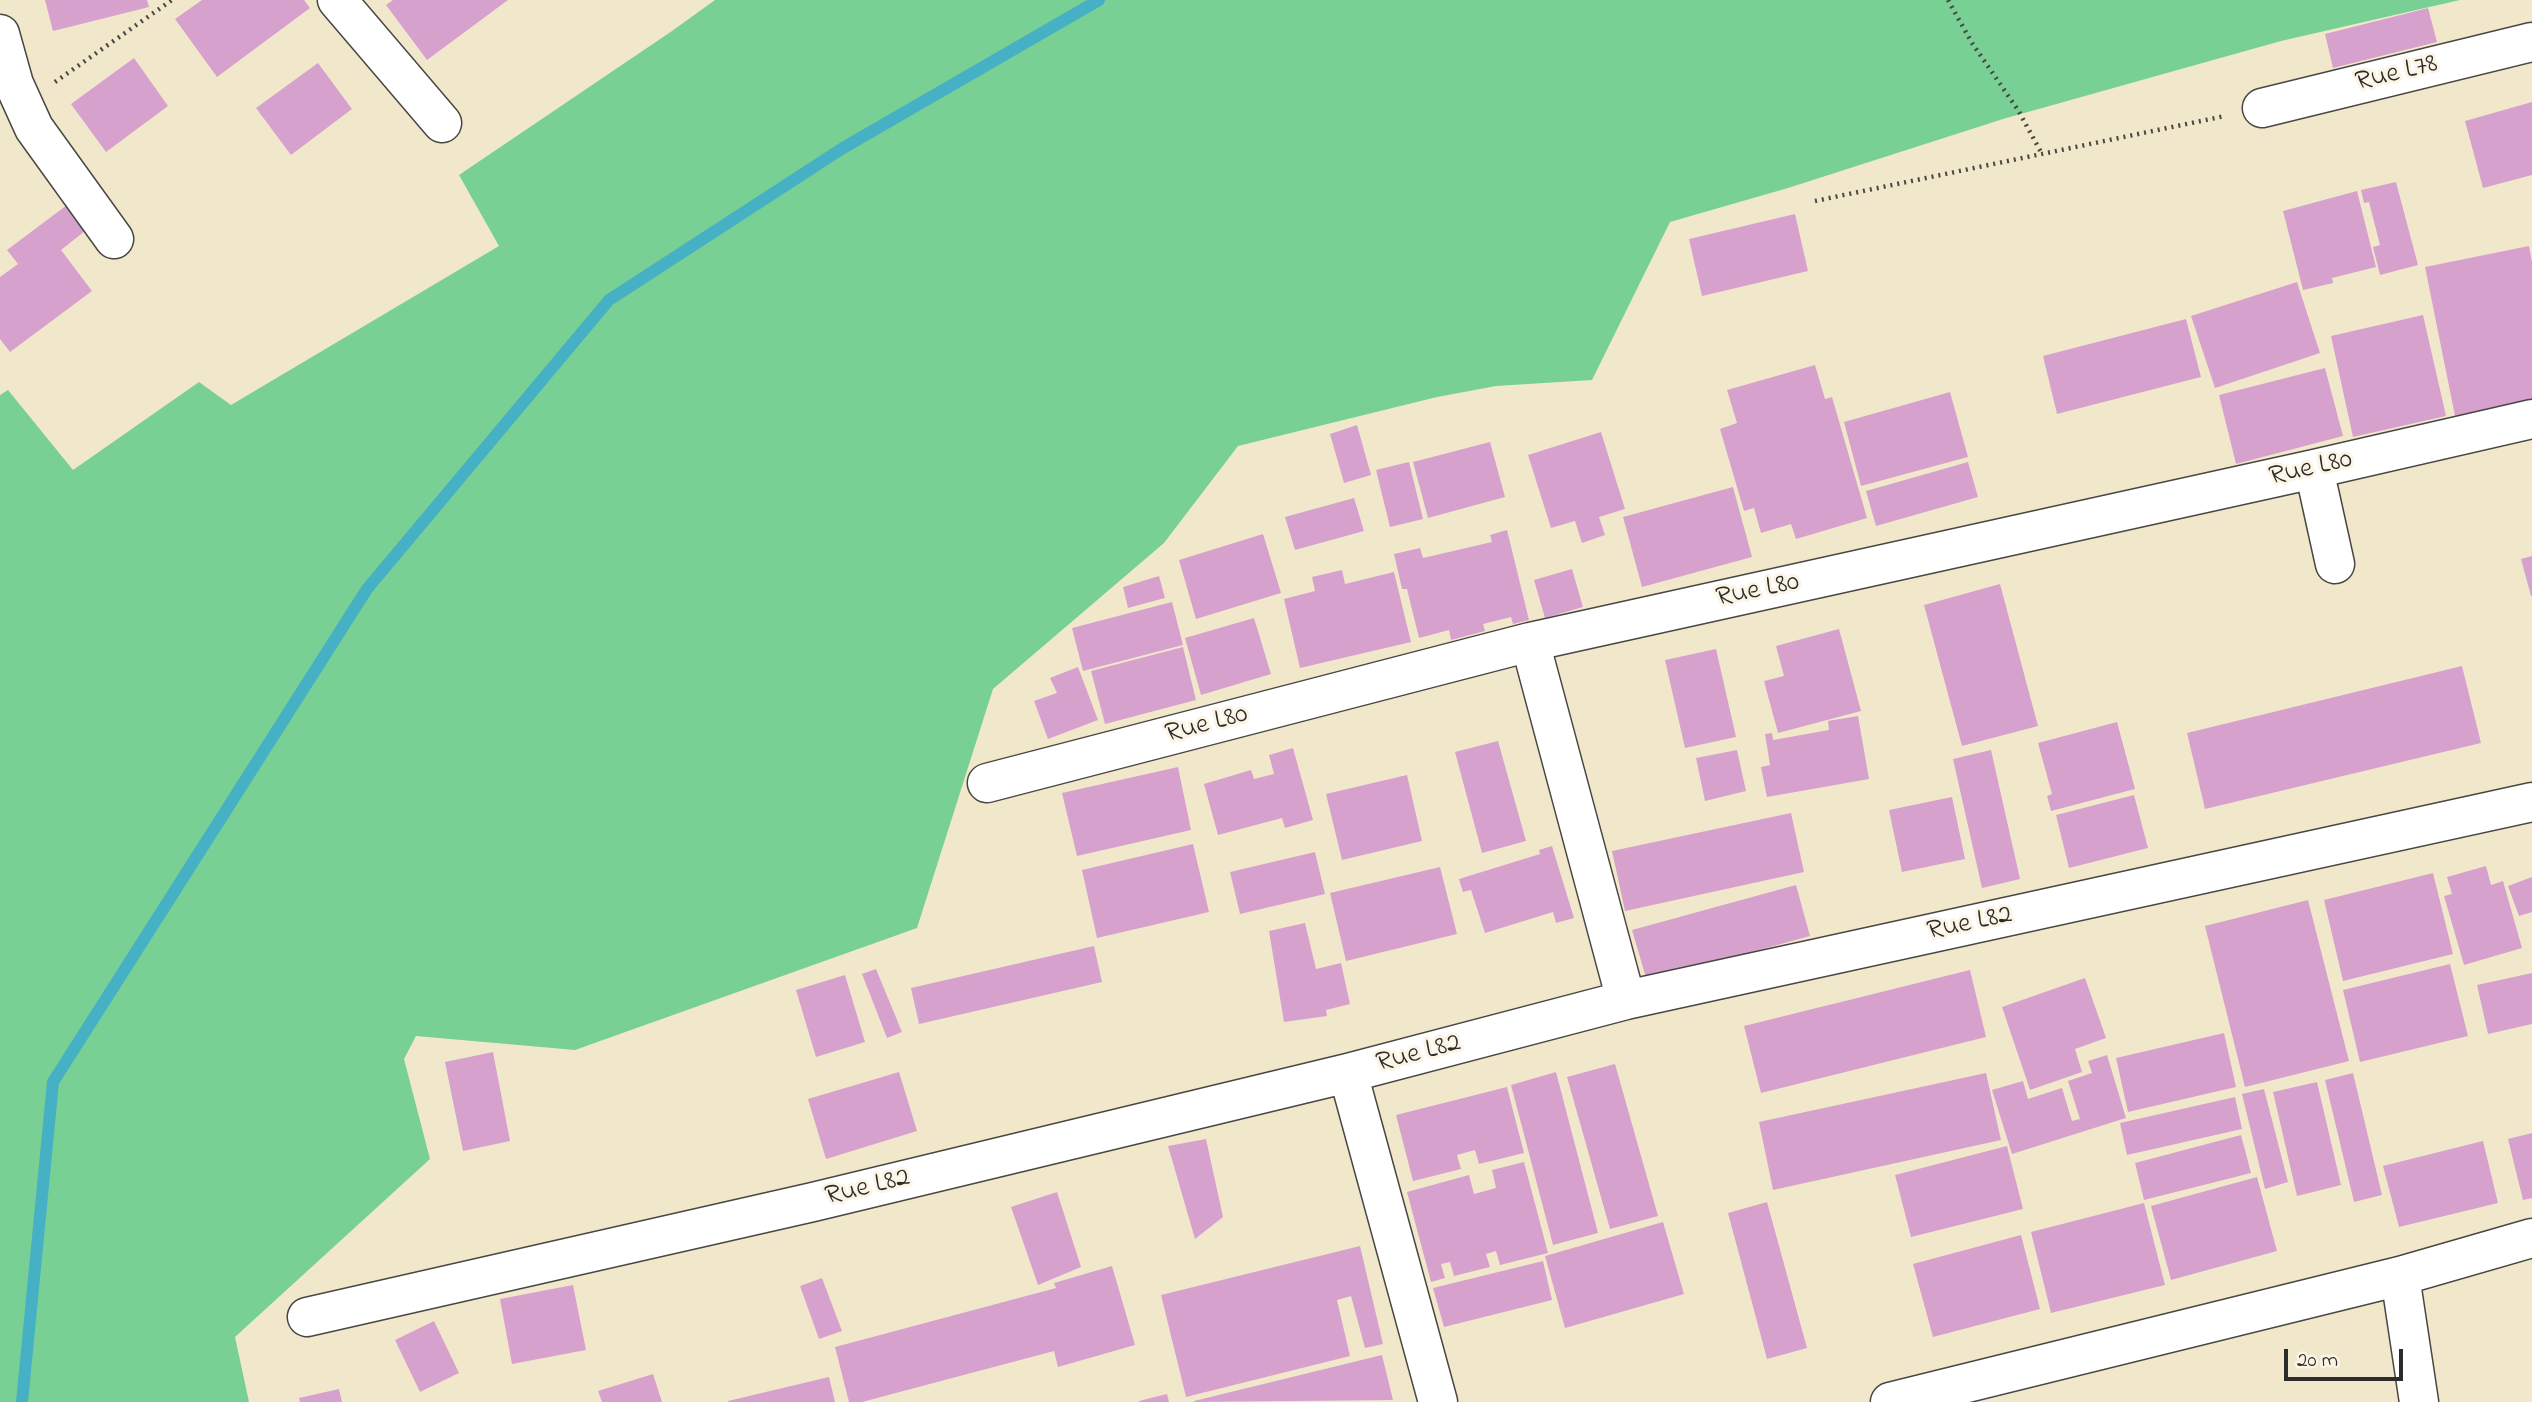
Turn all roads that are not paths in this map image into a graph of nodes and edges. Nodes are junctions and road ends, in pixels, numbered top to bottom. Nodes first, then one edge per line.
1 (338, 0) edge
2 (0, 34) edge
3 (2532, 43) edge
4 (2262, 108) road end
5 (442, 123) dead end
6 (114, 239) dead end
7 (2532, 419) edge
8 (2314, 469) junction
9 (2335, 564) dead end
10 (1530, 642) junction
11 (987, 783) dead end
12 (2532, 802) edge
13 (1626, 1000) junction
14 (1348, 1073) junction
15 (2532, 1238) edge
16 (2400, 1276) junction
17 (307, 1317) dead end
18 (1438, 1402) edge
19 (1891, 1402) edge
20 (2419, 1402) edge

1 - 5 street
2 - 6 street
3 - 4 street, Rue L78
7 - 8 street, Rue L80
8 - 9 street
8 - 10 street, Rue L80
10 - 11 street, Rue L80
10 - 13 street
12 - 13 street, Rue L82
13 - 14 street, Rue L82
14 - 17 street, Rue L82
14 - 18 street
15 - 16 street
16 - 19 street
16 - 20 street

